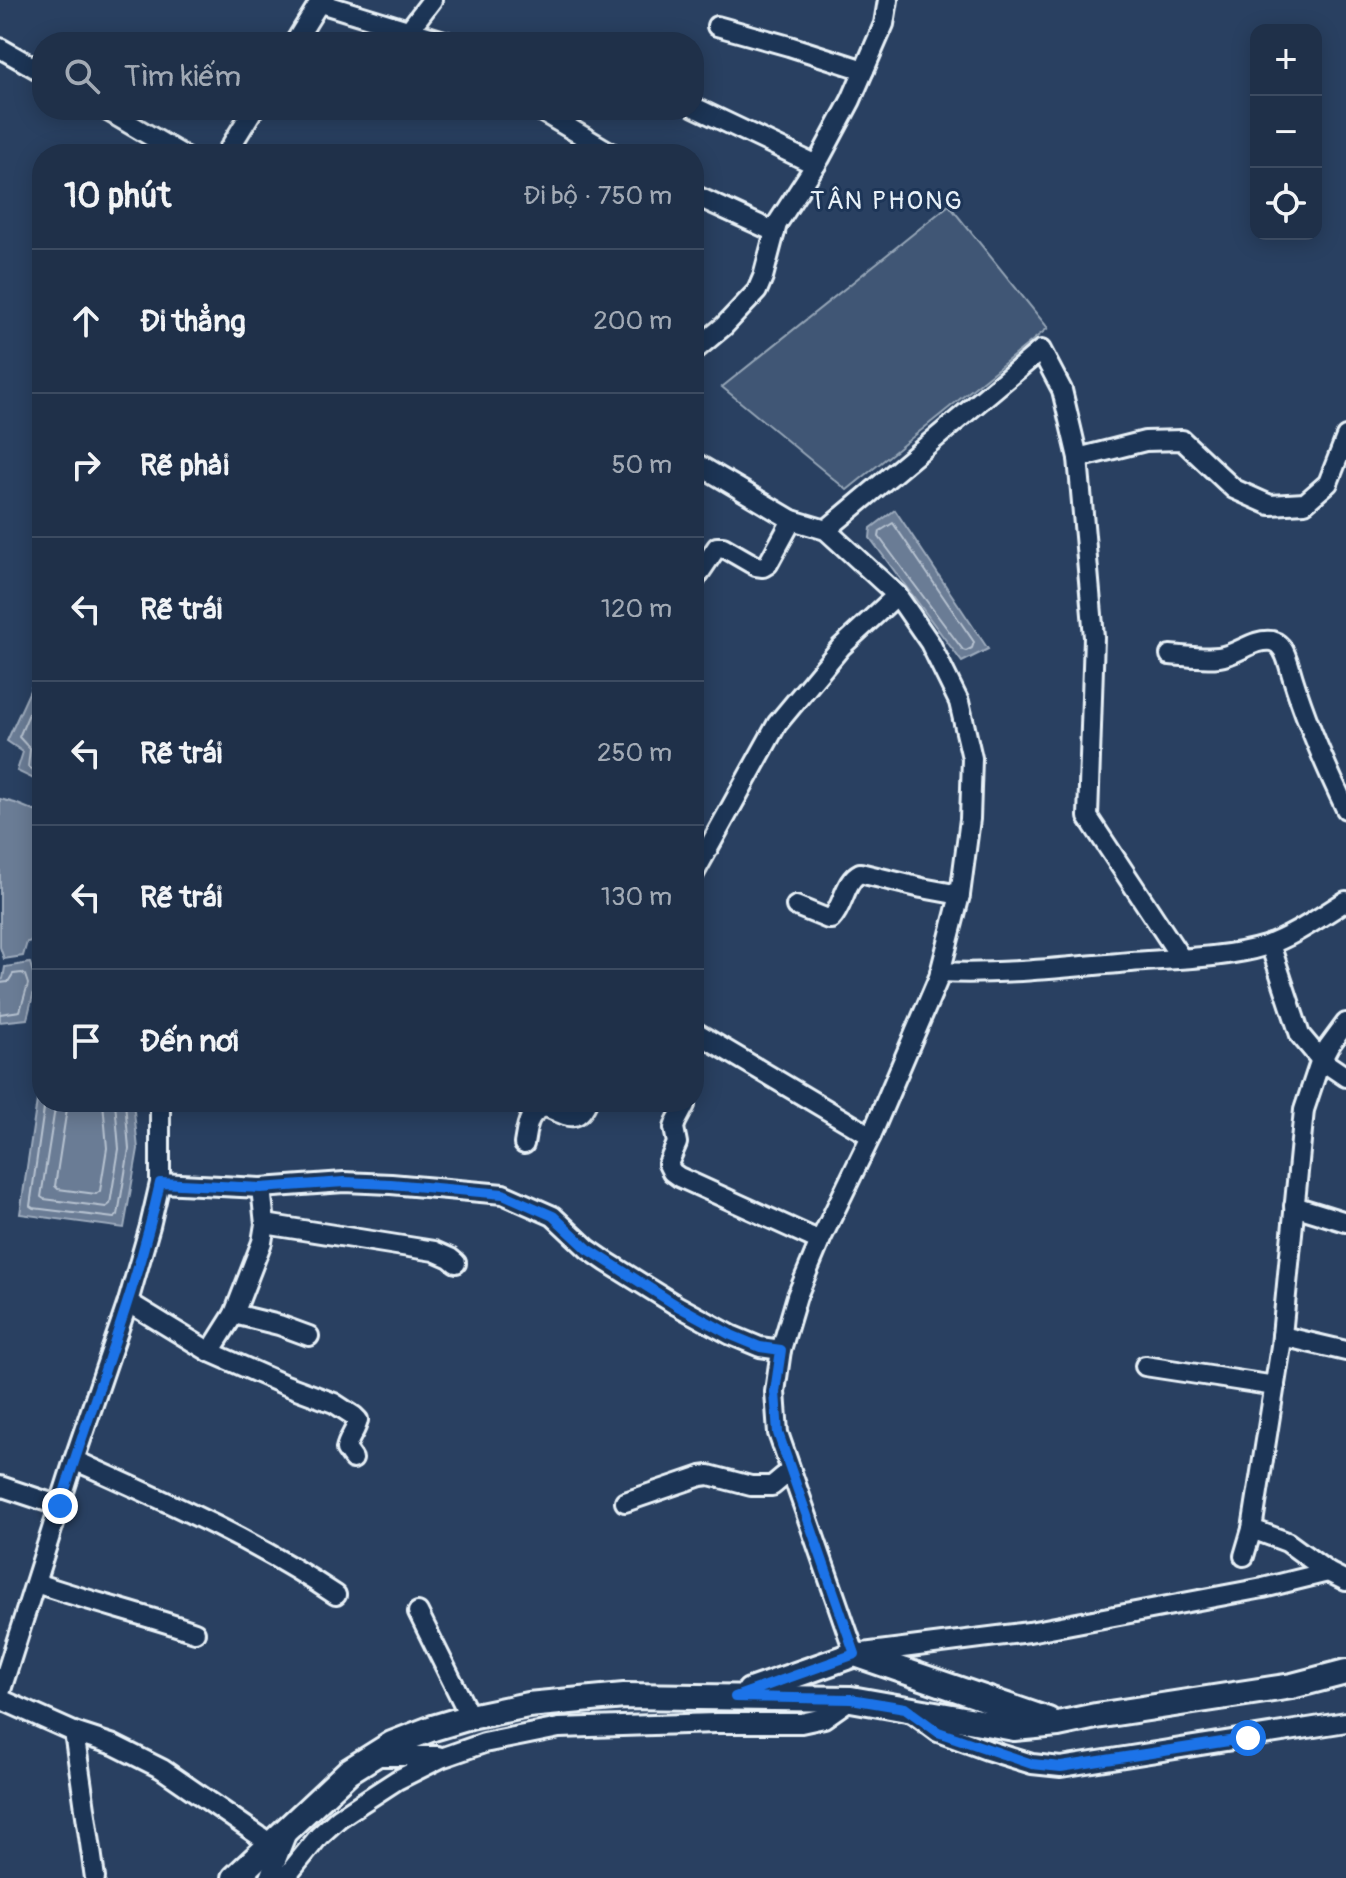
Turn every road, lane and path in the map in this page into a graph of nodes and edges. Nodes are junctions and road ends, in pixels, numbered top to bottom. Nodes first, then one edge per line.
1 (432, 0) edge
2 (888, 0) edge
3 (320, 1) edge
4 (717, 26) dead end
5 (409, 30) junction
6 (301, 32) edge
7 (415, 32) edge
8 (0, 48) edge
9 (32, 66) edge
10 (864, 70) junction
11 (704, 112) edge
12 (123, 120) edge
13 (247, 120) edge
14 (556, 120) edge
15 (164, 144) edge
16 (232, 144) edge
17 (596, 144) edge
18 (816, 165) junction
19 (704, 200) edge
20 (775, 232) junction
21 (704, 343) edge
22 (1346, 437) edge
23 (1078, 458) junction
24 (704, 468) edge
25 (792, 520) junction
26 (826, 530) junction
27 (704, 566) edge
28 (897, 595) junction
29 (1170, 655) dead end
30 (1346, 809) edge
31 (704, 856) edge
32 (960, 895) junction
33 (1346, 901) edge
34 (796, 906) dead end
35 (1270, 944) junction
36 (1181, 958) junction
37 (940, 972) junction
38 (1346, 1023) edge
39 (704, 1037) edge
40 (1321, 1060) junction
41 (1346, 1077) edge
42 (160, 1112) edge
43 (534, 1112) edge
44 (558, 1112) edge
45 (582, 1112) edge
46 (682, 1112) edge
47 (871, 1136) junction
48 (524, 1144) dead end
49 (160, 1183) junction
50 (261, 1188) junction
51 (1294, 1206) junction
52 (1346, 1222) edge
53 (265, 1224) junction
54 (820, 1241) junction
55 (456, 1263) dead end
56 (128, 1302) junction
57 (234, 1314) junction
58 (309, 1336) dead end
59 (1282, 1336) junction
60 (781, 1350) junction
61 (1346, 1351) edge
62 (210, 1352) junction
63 (1145, 1366) dead end
64 (1275, 1386) junction
65 (353, 1459) dead end
66 (74, 1460) junction
67 (790, 1471) junction
68 (0, 1486) edge
69 (625, 1502) dead end
70 (60, 1506) junction
71 (1252, 1529) junction
72 (1244, 1556) dead end
73 (1328, 1572) junction
74 (1346, 1581) edge
75 (36, 1583) junction
76 (336, 1595) dead end
77 (418, 1612) dead end
78 (195, 1632) dead end
79 (855, 1654) junction
80 (1346, 1672) edge
81 (0, 1696) edge
82 (735, 1697) junction
83 (851, 1699) junction
84 (905, 1708) junction
85 (470, 1717) junction
86 (1346, 1722) edge
87 (1058, 1724) junction
88 (74, 1732) junction
89 (374, 1756) junction
90 (445, 1757) junction
91 (280, 1836) junction
92 (95, 1878) edge
93 (235, 1878) edge
94 (269, 1878) edge
95 (285, 1878) edge

1 - 5 street
2 - 10 street
3 - 5 street
3 - 6 street
4 - 10 street
5 - 7 street
8 - 9 street
10 - 18 street
11 - 18 street
12 - 15 street
13 - 16 street
14 - 17 street
18 - 20 street
19 - 20 street
20 - 21 street
22 - 23 street
23 - 26 street
23 - 36 street
24 - 25 street
25 - 26 street
25 - 27 street
26 - 28 street
28 - 31 street
28 - 32 street
29 - 30 street
32 - 34 street
32 - 37 street
33 - 35 street
35 - 36 street
35 - 40 street
36 - 37 street
37 - 47 street
38 - 40 street
39 - 47 street
40 - 41 street
40 - 51 street
42 - 49 street
43 - 48 street
44 - 45 street
46 - 54 street
47 - 54 street
49 - 50 street
49 - 56 street
50 - 53 street
50 - 60 street
51 - 52 street
51 - 59 street
53 - 55 street
53 - 57 street
54 - 60 street
56 - 62 street
56 - 66 street
57 - 58 street
57 - 62 street
59 - 61 street
59 - 64 street
60 - 67 street
62 - 65 street
63 - 64 street
64 - 71 street
66 - 70 street
66 - 76 street
67 - 69 street
67 - 79 street
68 - 70 street
70 - 75 street
71 - 72 street
71 - 73 street
73 - 74 street
73 - 79 street
75 - 78 street
75 - 81 street
77 - 85 street
79 - 82 main road
79 - 87 main road
80 - 87 main road
81 - 88 street
82 - 83 main road
82 - 85 main road
83 - 84 main road
83 - 90 street
84 - 86 street
84 - 87 main road
85 - 89 main road
88 - 91 street
88 - 92 street
89 - 90 street
89 - 91 main road
90 - 95 street
91 - 93 main road
91 - 94 street

